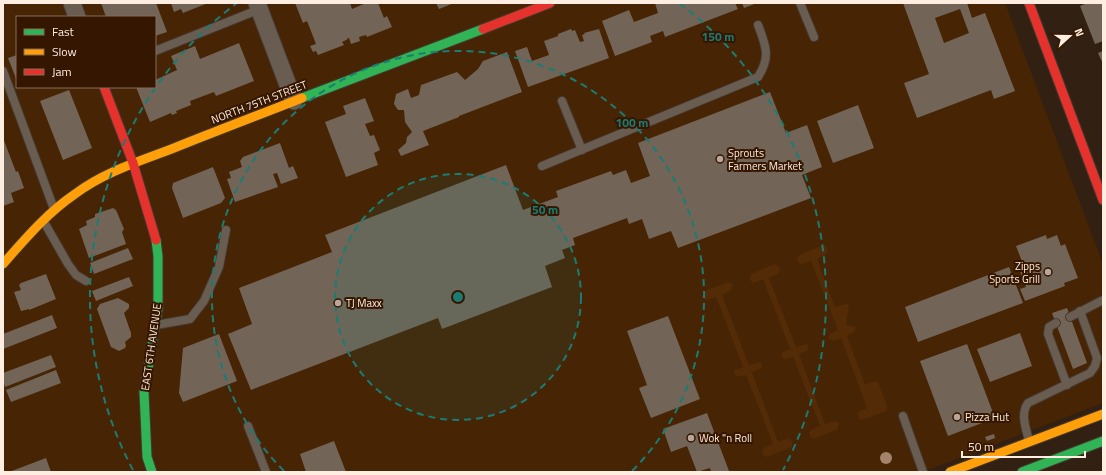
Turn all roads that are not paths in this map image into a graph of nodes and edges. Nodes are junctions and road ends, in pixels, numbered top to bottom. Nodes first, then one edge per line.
1 (72, 3) edge
2 (550, 3) edge
3 (800, 3) edge
4 (1029, 3) edge
5 (259, 6) edge
6 (529, 7) edge
7 (77, 16) edge
8 (758, 25) dead end
9 (814, 37) dead end
10 (156, 51) edge
11 (3, 71) edge
12 (104, 88) edge
13 (562, 101) dead end
14 (294, 102) junction
15 (582, 150) junction
16 (133, 163) junction
17 (542, 166) dead end
18 (1103, 200) edge
19 (54, 210) junction
20 (43, 221) junction
21 (226, 230) dead end
22 (3, 264) edge
23 (86, 281) dead end
24 (1103, 300) edge
25 (1080, 311) junction
26 (1070, 317) dead end
27 (1056, 323) dead end
28 (155, 326) junction
29 (1067, 385) junction
30 (1103, 414) edge
31 (903, 416) dead end
32 (248, 426) dead end
33 (1029, 441) junction
34 (1103, 441) edge
35 (152, 472) edge
36 (266, 472) edge
37 (923, 472) edge
38 (950, 472) edge
39 (1022, 472) edge

1 - 7 street
2 - 6 street, NORTH 75TH STREET
3 - 9 lane
4 - 18 street
5 - 10 lane
5 - 14 street
6 - 14 street, NORTH 75TH STREET
8 - 15 lane
11 - 19 lane
12 - 16 street, EAST 6TH AVENUE
13 - 15 lane
14 - 16 street, NORTH 75TH STREET
15 - 17 lane
16 - 19 street, NORTH 75TH STREET
16 - 28 street, EAST 6TH AVENUE
19 - 20 street, NORTH 75TH STREET
20 - 22 street, NORTH 75TH STREET
20 - 23 lane
21 - 28 lane
24 - 25 lane
25 - 26 lane
25 - 29 lane
27 - 29 lane
28 - 35 street, EAST 6TH AVENUE
29 - 33 lane
30 - 33 street
31 - 37 lane
32 - 36 lane
33 - 38 street
34 - 39 street

